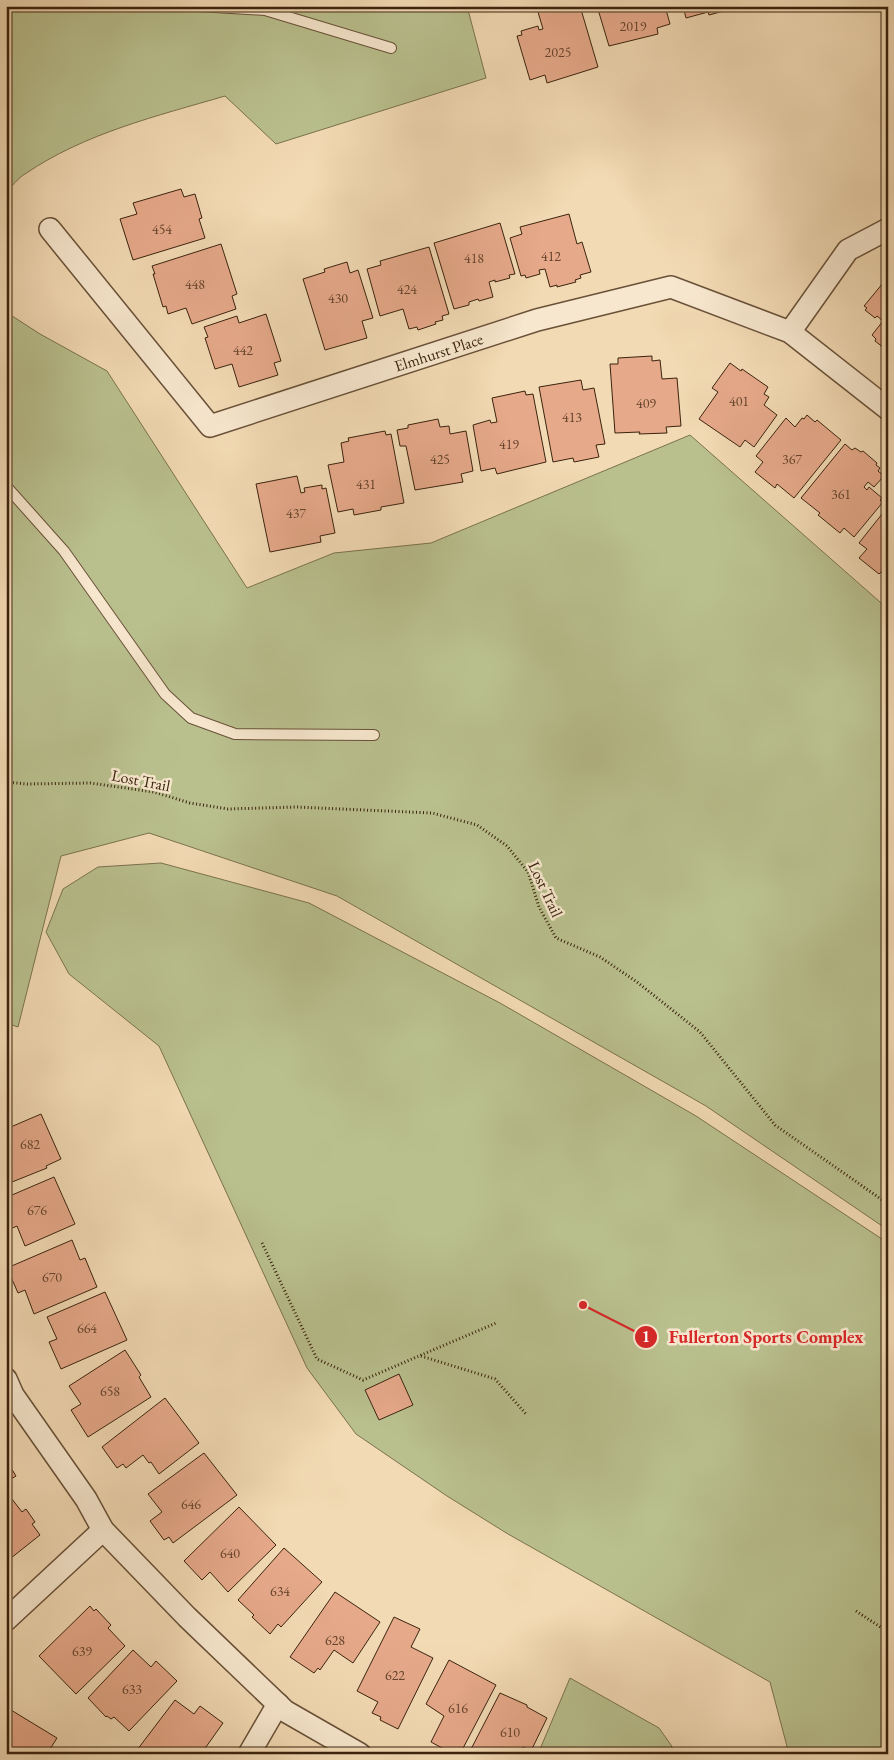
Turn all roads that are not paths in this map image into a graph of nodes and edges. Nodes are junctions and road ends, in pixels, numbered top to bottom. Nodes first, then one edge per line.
1 (198, 6) edge
2 (392, 48) dead end
3 (50, 229) dead end
4 (888, 229) edge
5 (790, 332) junction
6 (888, 409) edge
7 (6, 486) edge
8 (374, 735) dead end
9 (6, 1379) edge
10 (102, 1530) junction
11 (6, 1620) edge
12 (278, 1704) junction
13 (249, 1754) edge
14 (360, 1754) edge

1 - 2 lane
3 - 5 street, Elmhurst Place
4 - 5 street
5 - 6 street, Elmhurst Place
7 - 8 lane
9 - 10 street
10 - 11 street
10 - 12 street
12 - 13 street
12 - 14 street

